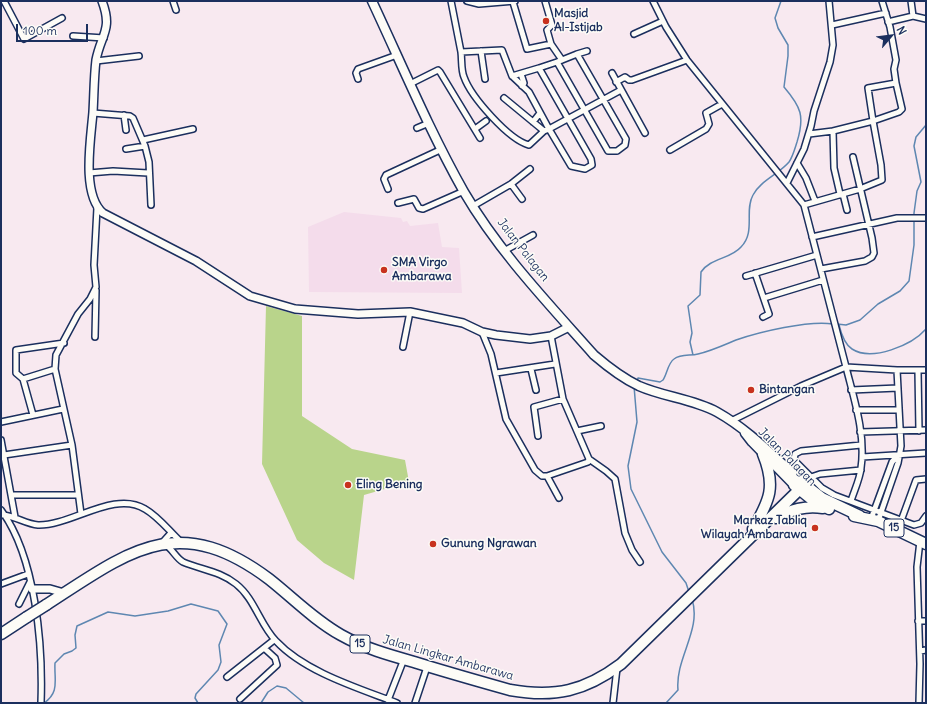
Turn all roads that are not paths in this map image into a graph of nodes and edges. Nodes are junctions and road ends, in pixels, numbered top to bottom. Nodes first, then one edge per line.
1 (4, 1) edge
2 (102, 1) edge
3 (173, 1) edge
4 (450, 1) edge
5 (467, 1) edge
6 (514, 1) edge
7 (545, 1) edge
8 (653, 1) edge
9 (830, 1) edge
10 (882, 1) edge
11 (911, 1) edge
12 (374, 2) edge
13 (505, 2) edge
14 (176, 10) dead end
15 (886, 13) junction
16 (913, 16) junction
17 (62, 18) dead end
18 (926, 19) edge
19 (663, 21) junction
20 (888, 22) junction
21 (832, 25) junction
22 (634, 34) dead end
23 (73, 36) dead end
24 (104, 38) junction
25 (551, 44) junction
26 (481, 51) junction
27 (587, 51) dead end
28 (461, 52) junction
29 (577, 54) junction
30 (397, 55) junction
31 (139, 56) dead end
32 (687, 60) junction
33 (96, 61) junction
34 (560, 61) junction
35 (539, 68) junction
36 (612, 73) dead end
37 (520, 74) junction
38 (512, 76) junction
39 (358, 79) dead end
40 (485, 79) dead end
41 (616, 82) junction
42 (896, 83) junction
43 (410, 84) junction
44 (522, 86) junction
45 (621, 90) junction
46 (504, 98) dead end
47 (603, 100) junction
48 (722, 104) junction
49 (585, 110) junction
50 (540, 113) junction
51 (93, 114) junction
52 (124, 115) junction
53 (567, 119) junction
54 (486, 121) dead end
55 (873, 121) junction
56 (429, 122) junction
57 (533, 122) junction
58 (417, 128) dead end
59 (193, 129) dead end
60 (475, 129) junction
61 (126, 130) dead end
62 (547, 130) junction
63 (833, 132) junction
64 (645, 133) dead end
65 (809, 134) junction
66 (480, 138) dead end
67 (143, 140) junction
68 (145, 146) junction
69 (126, 149) dead end
70 (442, 149) junction
71 (670, 150) dead end
72 (853, 157) dead end
73 (797, 163) junction
74 (530, 169) dead end
75 (148, 172) junction
76 (89, 173) junction
77 (787, 183) junction
78 (511, 184) junction
79 (388, 189) dead end
80 (860, 189) junction
81 (464, 191) junction
82 (841, 194) junction
83 (522, 199) dead end
84 (815, 201) junction
85 (398, 203) dead end
86 (151, 205) dead end
87 (804, 205) junction
88 (473, 206) junction
89 (96, 208) junction
90 (847, 210) dead end
91 (926, 218) edge
92 (869, 224) junction
93 (533, 235) dead end
94 (812, 237) junction
95 (504, 251) junction
96 (817, 255) junction
97 (821, 269) junction
98 (754, 273) junction
99 (746, 276) dead end
100 (823, 280) junction
101 (96, 287) junction
102 (764, 298) junction
103 (410, 312) junction
104 (763, 317) dead end
105 (569, 327) junction
106 (482, 332) junction
107 (550, 336) junction
108 (95, 337) dead end
109 (64, 343) junction
110 (403, 347) dead end
111 (555, 364) junction
112 (846, 368) junction
113 (55, 369) junction
114 (531, 369) junction
115 (898, 370) junction
116 (926, 370) edge
117 (918, 371) junction
118 (496, 373) junction
119 (23, 379) junction
120 (898, 388) junction
121 (536, 390) dead end
122 (851, 390) junction
123 (563, 399) junction
124 (63, 409) junction
125 (856, 410) junction
126 (899, 410) junction
127 (33, 415) junction
128 (731, 421) junction
129 (1, 422) edge
130 (601, 426) dead end
131 (742, 429) junction
132 (926, 430) edge
133 (577, 431) junction
134 (900, 431) junction
135 (919, 431) junction
136 (860, 432) junction
137 (538, 436) dead end
138 (1, 440) edge
139 (72, 445) junction
140 (861, 445) junction
141 (763, 454) junction
142 (926, 454) edge
143 (4, 455) junction
144 (898, 455) junction
145 (862, 457) junction
146 (589, 459) junction
147 (861, 470) junction
148 (547, 476) junction
149 (926, 479) edge
150 (802, 483) junction
151 (11, 495) junction
152 (78, 495) junction
153 (559, 498) dead end
154 (851, 501) junction
155 (827, 509) junction
156 (2, 513) edge
157 (80, 514) junction
158 (876, 515) junction
159 (860, 516) junction
160 (926, 516) edge
161 (14, 517) junction
162 (901, 521) junction
163 (754, 531) junction
164 (171, 533) junction
165 (182, 542) junction
166 (923, 542) edge
167 (162, 543) junction
168 (173, 550) junction
169 (640, 562) dead end
170 (28, 574) junction
171 (1, 584) edge
172 (31, 585) junction
173 (64, 593) junction
174 (19, 604) dead end
175 (918, 621) junction
176 (926, 621) edge
177 (1, 634) edge
178 (274, 640) junction
179 (264, 648) junction
180 (926, 650) edge
181 (920, 651) junction
182 (404, 659) junction
183 (427, 666) junction
184 (618, 667) junction
185 (228, 677) dead end
186 (240, 699) dead end
187 (922, 699) edge
188 (388, 700) junction
189 (41, 703) edge
190 (397, 703) edge
191 (415, 703) edge
192 (613, 703) edge

1 - 17 street
2 - 24 street
3 - 14 street
4 - 28 street
5 - 13 street
6 - 13 street
6 - 25 street
7 - 25 street
8 - 19 street
9 - 21 street
10 - 15 street
11 - 16 street
12 - 30 main road, Jalan Palagan
15 - 20 street
15 - 21 street
16 - 18 street
16 - 20 street
19 - 22 street
19 - 32 street
20 - 42 street
21 - 65 street
23 - 24 street
24 - 33 street
25 - 34 street
26 - 28 street
26 - 38 street
26 - 40 street
27 - 29 street
28 - 62 street
29 - 34 street
29 - 47 street
30 - 39 street
30 - 43 main road, Jalan Palagan
31 - 33 street
32 - 41 street
32 - 48 street
33 - 51 street
34 - 35 street
34 - 49 street
35 - 37 street
35 - 53 street
36 - 41 street
37 - 38 street
37 - 44 street
38 - 44 street
41 - 45 street
42 - 55 street
42 - 55 street
43 - 56 main road, Jalan Palagan
43 - 60 street
44 - 50 street
45 - 47 street
45 - 64 street
46 - 57 street
47 - 49 street
47 - 49 street
48 - 71 street
48 - 77 street
49 - 53 street
50 - 57 street
50 - 62 street
51 - 52 street
51 - 76 street
52 - 61 street
52 - 67 street
53 - 62 street
53 - 62 street
54 - 60 street
55 - 63 street
55 - 80 street
56 - 58 street
56 - 70 main road, Jalan Palagan
57 - 62 street
59 - 67 street
60 - 66 street
63 - 65 street
63 - 82 street
65 - 73 street
67 - 68 street
68 - 69 street
68 - 75 street
70 - 79 street
70 - 81 main road, Jalan Palagan
72 - 80 street
73 - 77 street
73 - 84 street
74 - 78 street
75 - 76 street
75 - 86 street
76 - 89 street
77 - 87 street
78 - 83 street
78 - 88 street
80 - 82 street
80 - 92 street
81 - 85 street
81 - 88 main road, Jalan Palagan
82 - 84 street
82 - 90 street
84 - 87 street
87 - 94 street
88 - 95 main road, Jalan Palagan
89 - 101 street
89 - 103 street
91 - 92 street
92 - 94 street
92 - 97 street
93 - 95 street
94 - 96 street
95 - 105 main road, Jalan Palagan
96 - 97 street
96 - 98 street
97 - 100 street
98 - 99 street
98 - 102 street
100 - 102 street
100 - 112 street
101 - 108 street
101 - 109 street
102 - 104 street
103 - 106 street
103 - 110 street
105 - 107 street
105 - 128 main road, Jalan Palagan
106 - 107 street
106 - 118 street
107 - 111 street
109 - 113 street
109 - 119 street
111 - 114 street
111 - 123 street
112 - 115 street
112 - 122 street
112 - 128 street
113 - 119 street
113 - 124 street
114 - 118 street
114 - 121 street
115 - 117 street
115 - 120 street
116 - 117 street
117 - 135 street
118 - 148 street
119 - 127 street
120 - 122 street
120 - 126 street
122 - 125 street
123 - 133 street
123 - 137 street
124 - 127 street
124 - 139 street
125 - 126 street
125 - 136 street
126 - 134 street
127 - 129 street
128 - 131 main road, Jalan Palagan
130 - 133 street
131 - 141 main road, Jalan Palagan
131 - 150 main road, Jalan Palagan
132 - 135 street
133 - 146 street
134 - 135 street
134 - 136 street
134 - 144 street
136 - 140 street
138 - 143 street
139 - 143 street
139 - 152 street
140 - 145 street
140 - 150 street
141 - 150 main road, Jalan Palagan
141 - 163 highway
142 - 144 street
143 - 151 street
144 - 145 street
144 - 158 street
145 - 147 street
146 - 148 street
146 - 169 street
147 - 150 street
147 - 154 street
148 - 153 street
149 - 162 street
150 - 154 street
150 - 155 highway, Jalan Palagan / 15
150 - 159 highway, Jalan Palagan / 15
150 - 163 highway, Jalan Lingkar Ambarawa / 15
151 - 152 street
151 - 161 street
152 - 157 street
154 - 158 street
155 - 159 highway, Jalan Palagan / 15
155 - 163 highway, 15
156 - 161 street
156 - 170 street
157 - 161 street
157 - 164 street
158 - 159 highway, Jalan Palagan / 15
158 - 162 street
158 - 166 highway, Jalan Palagan / 15
160 - 162 street
163 - 184 highway, Jalan Lingkar Ambarawa / 15
164 - 165 street
164 - 167 street
165 - 167 highway, Jalan Lingkar Ambarawa / 15
165 - 168 street
165 - 182 highway, Jalan Lingkar Ambarawa / 15
166 - 175 street
167 - 168 street
167 - 173 highway, Jalan Lingkar Ambarawa / 15
168 - 178 street
170 - 171 street
170 - 172 street
172 - 173 street
172 - 174 street
172 - 189 street
173 - 177 highway, Jalan Lingkar Ambarawa / 15, bridge
175 - 176 street
175 - 181 street
178 - 179 street
178 - 188 street
179 - 185 street
179 - 186 street
180 - 181 street
181 - 187 street
182 - 183 highway, Jalan Lingkar Ambarawa / 15
182 - 188 street
183 - 184 highway, Jalan Lingkar Ambarawa / 15
183 - 191 street
184 - 192 street
188 - 190 street

